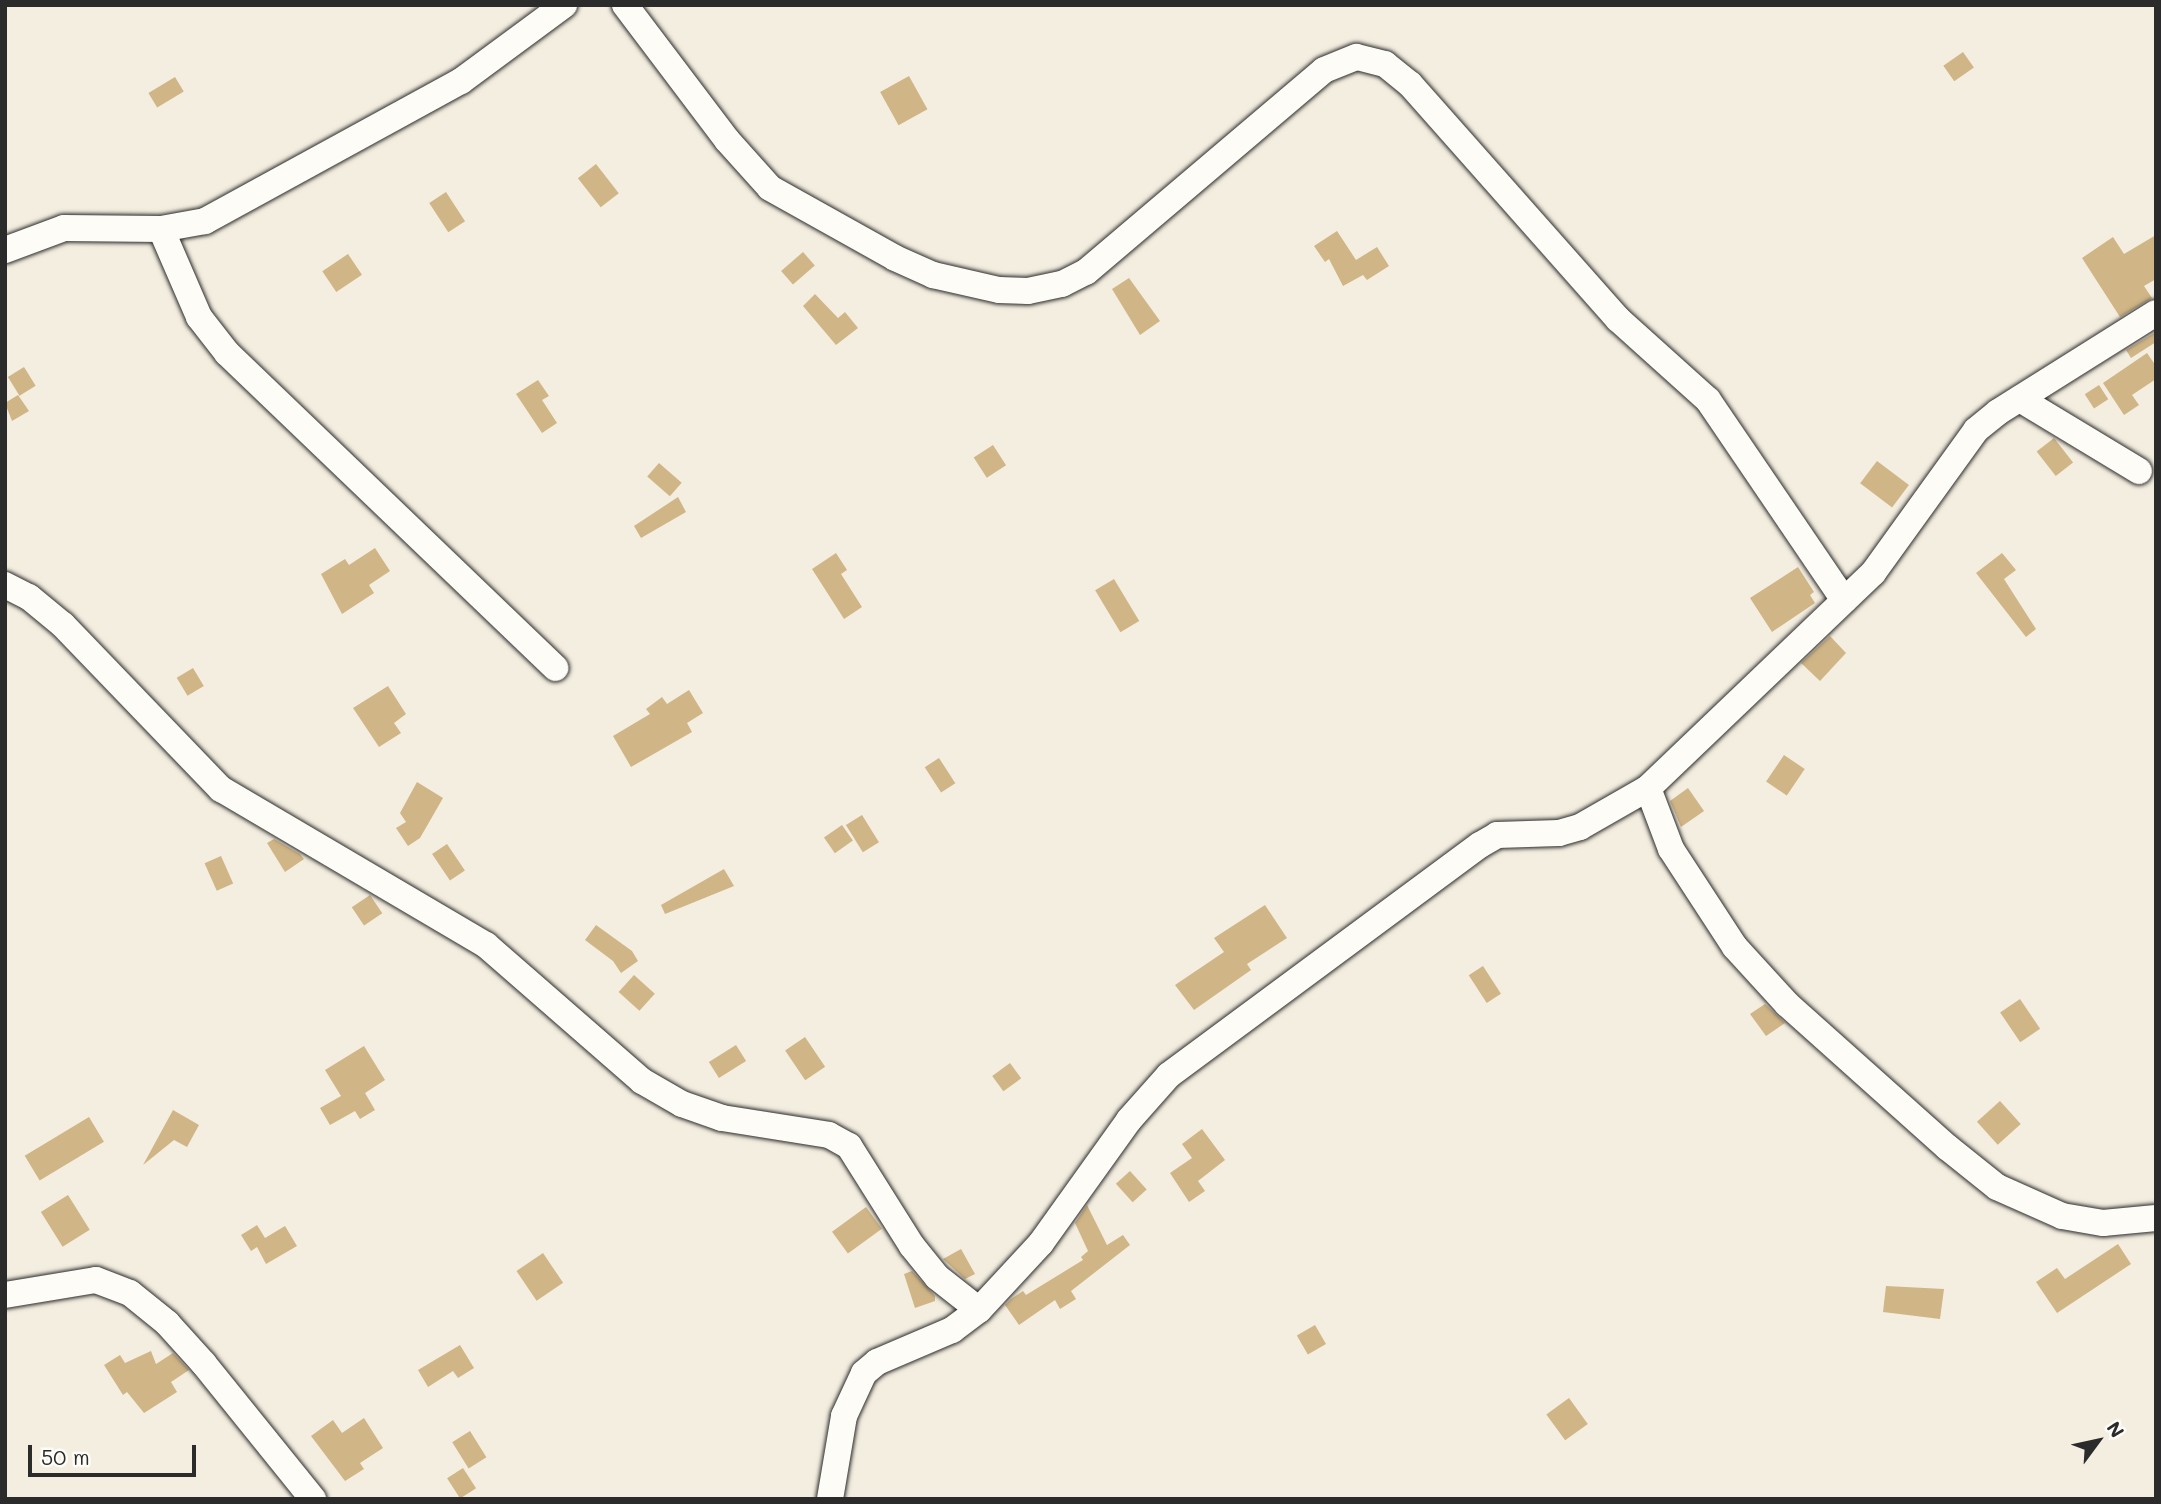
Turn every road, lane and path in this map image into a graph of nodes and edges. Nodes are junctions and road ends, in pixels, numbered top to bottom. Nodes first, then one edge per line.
1 (564, 5) edge
2 (625, 5) edge
3 (161, 229) junction
4 (5, 250) edge
5 (2156, 313) edge
6 (2020, 399) junction
7 (2139, 471) dead end
8 (5, 585) edge
9 (1844, 600) junction
10 (555, 668) dead end
11 (1648, 788) junction
12 (2156, 1218) edge
13 (5, 1295) edge
14 (979, 1310) junction
15 (313, 1499) edge
16 (830, 1499) edge

1 - 3 street
2 - 9 street
3 - 4 street
3 - 10 street
5 - 6 street
6 - 7 street
6 - 9 street
8 - 14 street
9 - 11 street
11 - 12 street
11 - 14 street
13 - 15 street
14 - 16 street

